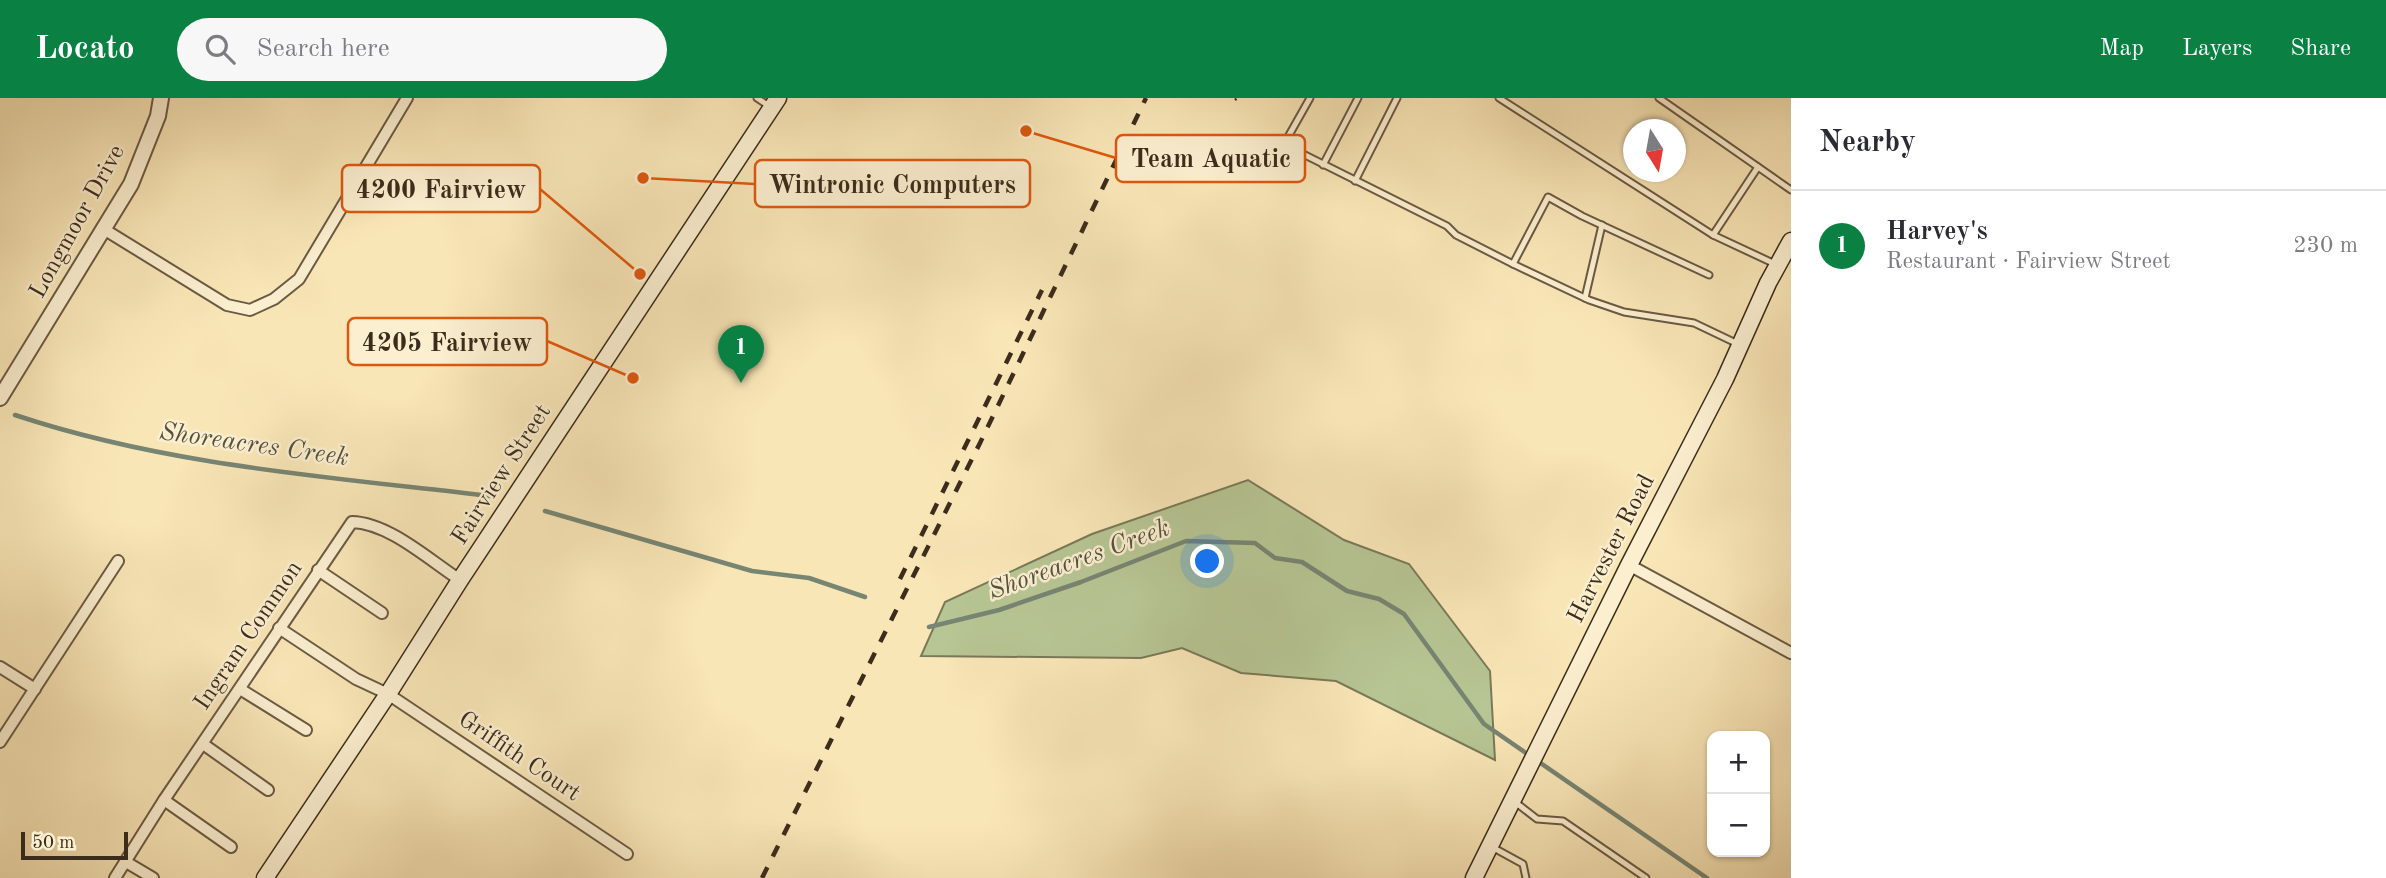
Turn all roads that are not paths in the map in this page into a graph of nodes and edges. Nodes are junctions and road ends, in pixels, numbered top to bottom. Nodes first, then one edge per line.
1 (161, 98) edge
2 (407, 98) edge
3 (757, 98) edge
4 (1310, 98) edge
5 (1358, 98) edge
6 (1398, 98) edge
7 (1499, 98) edge
8 (1659, 98) edge
9 (775, 103) edge
10 (1324, 165) junction
11 (1758, 167) junction
12 (1355, 181) junction
13 (1791, 190) edge
14 (1602, 225) junction
15 (102, 228) junction
16 (1713, 235) junction
17 (1791, 241) edge
18 (1513, 264) junction
19 (1778, 266) junction
20 (1709, 275) dead end
21 (1585, 298) junction
22 (1741, 345) junction
23 (0, 398) edge
24 (118, 561) dead end
25 (1629, 565) junction
26 (318, 570) junction
27 (460, 580) junction
28 (382, 613) dead end
29 (279, 628) junction
30 (1791, 653) edge
31 (0, 667) edge
32 (240, 688) junction
33 (35, 689) junction
34 (388, 694) junction
35 (306, 730) dead end
36 (0, 743) edge
37 (203, 744) junction
38 (268, 790) dead end
39 (164, 800) junction
40 (1512, 800) junction
41 (1490, 845) junction
42 (231, 847) dead end
43 (627, 854) dead end
44 (126, 862) junction
45 (115, 878) edge
46 (153, 878) edge
47 (265, 878) edge
48 (1474, 878) edge
49 (1526, 878) edge
50 (1646, 878) edge

1 - 15 street, Longmoor Drive
2 - 15 street
3 - 9 lane
4 - 10 lane
5 - 10 lane
6 - 12 lane
7 - 16 lane
8 - 11 lane
9 - 27 main road, Fairview Street
10 - 12 lane
11 - 13 lane
11 - 16 lane
12 - 18 lane
14 - 18 lane
14 - 20 lane
14 - 21 lane
15 - 23 street, Longmoor Drive
16 - 19 lane
17 - 19 main road, Harvester Road
18 - 21 lane
19 - 22 main road, Harvester Road
21 - 22 lane
22 - 25 main road, Harvester Road
24 - 33 street
25 - 30 street
25 - 40 main road, Harvester Road
26 - 27 street, Ingram Common
26 - 28 street
26 - 29 street, Ingram Common
27 - 34 main road, Fairview Street
29 - 32 street, Ingram Common
29 - 34 street, Griffith Court
31 - 33 street
32 - 35 street
32 - 37 street, Ingram Common
33 - 36 street
34 - 43 street, Griffith Court
34 - 47 main road, Fairview Street
37 - 38 street
37 - 39 street, Ingram Common
39 - 42 street
39 - 44 street, Ingram Common
40 - 41 main road, Harvester Road
40 - 50 lane
41 - 48 main road, Harvester Road
41 - 49 lane
44 - 45 street, Ingram Common
44 - 46 street

